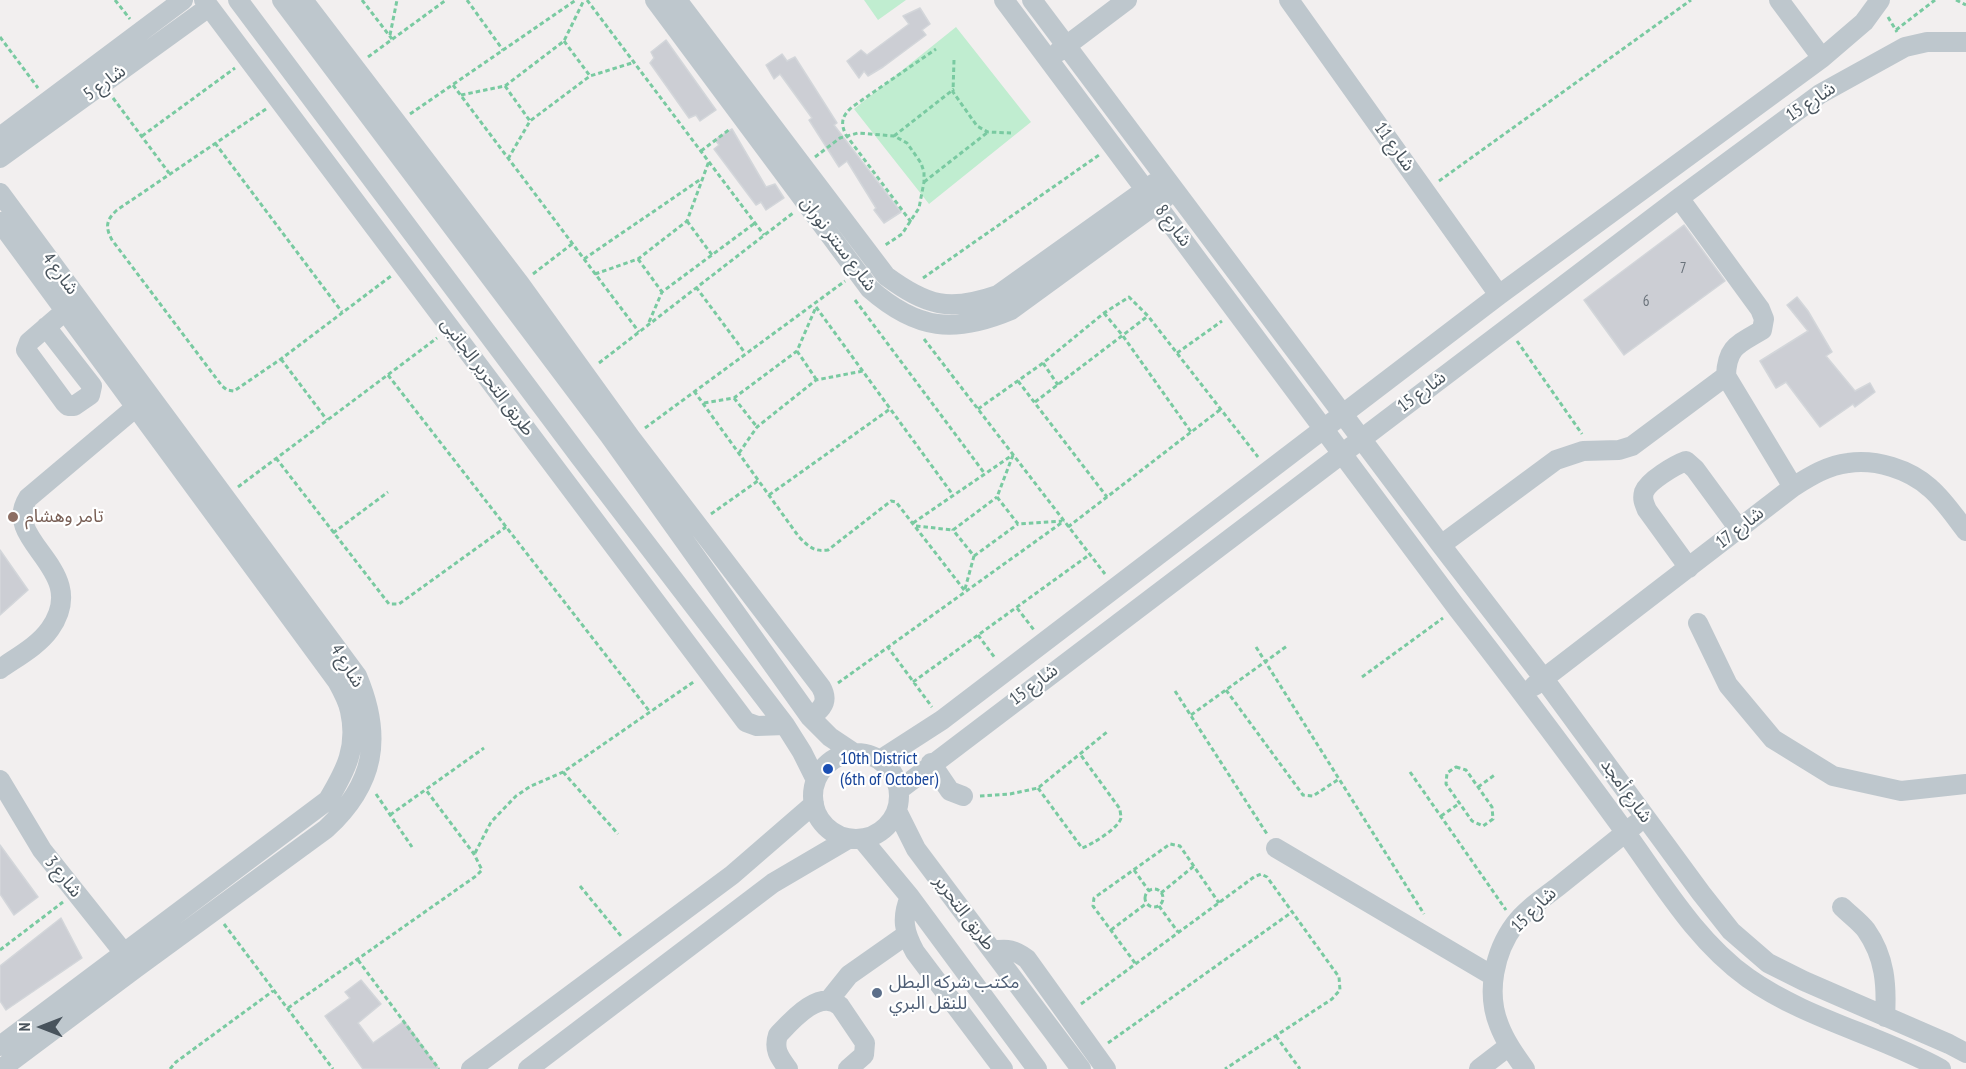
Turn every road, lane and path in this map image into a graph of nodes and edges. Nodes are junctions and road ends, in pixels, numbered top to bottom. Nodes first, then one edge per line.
1 (115, 0) edge
2 (183, 0) edge
3 (237, 0) edge
4 (282, 0) edge
5 (303, 0) edge
6 (362, 0) edge
7 (397, 0) edge
8 (446, 0) edge
9 (466, 0) edge
10 (576, 0) edge
11 (586, 0) edge
12 (656, 0) edge
13 (677, 0) edge
14 (1004, 0) edge
15 (1032, 0) edge
16 (1127, 0) edge
17 (1289, 0) edge
18 (1691, 0) edge
19 (1779, 0) edge
20 (1935, 0) edge
21 (1956, 0) edge
22 (1880, 2) edge
23 (207, 3) edge
24 (1966, 5) edge
25 (140, 32) junction
26 (0, 37) edge
27 (391, 37) junction
28 (1901, 39) junction
29 (564, 41) junction
30 (1966, 42) edge
31 (1067, 45) junction
32 (936, 49) dead end
33 (503, 50) junction
34 (248, 58) junction
35 (1822, 58) junction
36 (1048, 59) junction
37 (954, 60) dead end
38 (634, 62) junction
39 (354, 67) junction
40 (590, 76) junction
41 (103, 84) junction
42 (453, 85) junction
43 (505, 86) junction
44 (954, 89) junction
45 (460, 95) junction
46 (279, 100) junction
47 (48, 101) junction
48 (744, 118) junction
49 (530, 121) junction
50 (396, 123) junction
51 (988, 132) junction
52 (1011, 133) dead end
53 (846, 135) junction
54 (142, 136) junction
55 (894, 136) junction
56 (0, 137) edge
57 (215, 143) junction
58 (1113, 146) junction
59 (701, 151) junction
60 (0, 158) edge
61 (508, 159) junction
62 (709, 161) junction
63 (802, 167) junction
64 (170, 173) junction
65 (702, 179) junction
66 (924, 182) junction
67 (1170, 183) junction
68 (1425, 190) junction
69 (0, 193) edge
70 (1151, 197) junction
71 (1679, 198) junction
72 (806, 203) junction
73 (687, 221) junction
74 (0, 222) edge
75 (911, 222) junction
76 (755, 223) junction
77 (765, 235) junction
78 (572, 244) junction
79 (712, 255) junction
80 (870, 255) junction
81 (584, 259) junction
82 (638, 259) junction
83 (405, 266) junction
84 (856, 272) junction
85 (595, 274) junction
86 (520, 284) junction
87 (696, 287) junction
88 (905, 290) junction
89 (662, 292) junction
90 (849, 293) dead end
91 (1499, 295) junction
92 (818, 300) junction
93 (816, 307) junction
94 (65, 311) junction
95 (1235, 311) junction
96 (342, 312) junction
97 (1104, 314) junction
98 (905, 315) junction
99 (1148, 316) junction
100 (648, 324) junction
101 (46, 327) dead end
102 (451, 328) junction
103 (1507, 328) junction
104 (639, 332) junction
105 (1123, 336) junction
106 (497, 345) junction
107 (797, 351) junction
108 (1178, 353) junction
109 (745, 354) junction
110 (281, 359) junction
111 (476, 361) junction
112 (1043, 363) junction
113 (863, 371) junction
114 (585, 374) junction
115 (388, 375) junction
116 (1726, 376) junction
117 (816, 380) junction
118 (1018, 381) junction
119 (1059, 385) junction
120 (694, 391) junction
121 (734, 398) junction
122 (1035, 402) junction
123 (704, 403) junction
124 (136, 406) junction
125 (890, 409) junction
126 (978, 409) junction
127 (1221, 410) junction
128 (603, 413) junction
129 (1342, 414) junction
130 (327, 420) junction
131 (757, 427) junction
132 (1324, 429) junction
133 (1191, 432) junction
134 (631, 438) junction
135 (1361, 438) junction
136 (1594, 450) junction
137 (739, 453) junction
138 (1341, 453) junction
139 (1013, 455) junction
140 (276, 458) junction
141 (1269, 470) junction
142 (985, 474) junction
143 (759, 480) junction
144 (1793, 487) junction
145 (388, 492) dead end
146 (769, 495) junction
147 (953, 495) junction
148 (225, 496) junction
149 (997, 497) junction
150 (1107, 497) junction
151 (1064, 521) junction
152 (697, 523) junction
153 (914, 524) junction
154 (1018, 524) junction
155 (506, 527) junction
156 (1068, 527) junction
157 (1739, 529) junction
158 (953, 530) junction
159 (1966, 531) edge
160 (333, 533) junction
161 (1441, 545) junction
162 (1090, 555) junction
163 (974, 556) junction
164 (1689, 568) junction
165 (1115, 588) junction
166 (965, 591) junction
167 (1017, 608) junction
168 (1457, 608) junction
169 (1698, 624) dead end
170 (978, 635) junction
171 (1043, 642) junction
172 (887, 646) junction
173 (1256, 646) dead end
174 (1287, 646) dead end
175 (1266, 662) junction
176 (0, 669) edge
177 (708, 671) junction
178 (1005, 671) junction
179 (1362, 677) dead end
180 (1544, 679) junction
181 (913, 682) junction
182 (1226, 690) junction
183 (1175, 691) dead end
184 (824, 693) junction
185 (1524, 693) junction
186 (650, 712) junction
187 (1191, 715) junction
188 (810, 717) junction
189 (942, 720) junction
190 (785, 725) junction
191 (1107, 732) dead end
192 (484, 748) dead end
193 (854, 753) junction
194 (1080, 753) junction
195 (880, 760) junction
196 (931, 763) junction
197 (563, 772) junction
198 (1410, 772) dead end
199 (1496, 774) dead end
200 (364, 778) junction
201 (1339, 779) junction
202 (0, 780) edge
203 (816, 780) junction
204 (1966, 784) edge
205 (1478, 787) junction
206 (1038, 788) junction
207 (426, 790) junction
208 (899, 790) junction
209 (963, 796) joint
210 (1460, 803) junction
211 (814, 804) junction
212 (897, 811) junction
213 (390, 815) junction
214 (1441, 816) junction
215 (1645, 817) junction
216 (1626, 832) junction
217 (618, 834) dead end
218 (855, 839) junction
219 (412, 847) dead end
220 (1276, 848) joint
221 (474, 854) junction
222 (1194, 866) junction
223 (1134, 870) junction
224 (580, 886) dead end
225 (1149, 891) junction
226 (75, 892) junction
227 (1161, 893) junction
228 (910, 897) junction
229 (1147, 903) junction
230 (1219, 903) junction
231 (1159, 906) junction
232 (1842, 907) dead end
233 (214, 910) junction
234 (1292, 912) junction
235 (1427, 920) dead end
236 (1515, 924) junction
237 (1111, 930) junction
238 (1178, 932) junction
239 (906, 935) junction
240 (632, 949) junction
241 (0, 950) edge
242 (993, 951) junction
243 (358, 960) junction
244 (130, 961) junction
245 (1135, 963) junction
246 (1493, 976) junction
247 (274, 991) junction
248 (829, 1000) junction
249 (288, 1008) junction
250 (1068, 1014) junction
251 (1885, 1017) junction
252 (1276, 1036) junction
253 (1509, 1046) junction
254 (0, 1047) edge
255 (1966, 1053) edge
256 (1100, 1061) edge
257 (331, 1068) edge
258 (1, 1069) edge
259 (170, 1069) edge
260 (439, 1069) edge
261 (471, 1069) edge
262 (528, 1069) edge
263 (788, 1069) edge
264 (848, 1069) edge
265 (1003, 1069) edge
266 (1037, 1069) edge
267 (1081, 1069) edge
268 (1225, 1069) edge
269 (1300, 1069) edge
270 (1479, 1069) edge
271 (1525, 1069) edge
272 (1941, 1069) edge

1 - 25 path
2 - 25 street, شارع 5
3 - 106 street
4 - 128 street
5 - 39 street
6 - 27 path
7 - 27 path
8 - 27 path
9 - 33 path
10 - 33 path
11 - 29 path
11 - 38 path
12 - 48 street, شارع سنتر نوران
13 - 63 street, شارع سنتر نوران
14 - 36 street, شارع 8
15 - 31 street, شارع 8
16 - 31 street
17 - 68 street, شارع 11
18 - 68 path
19 - 35 street
20 - 28 path
21 - 24 path
22 - 28 path
22 - 35 street, شارع 15
23 - 34 street, طريق التحرير الجانبى
23 - 41 street, شارع 5
25 - 47 street, شارع 5
26 - 47 path
27 - 39 path
28 - 30 street, شارع 15
28 - 71 street, شارع 15
29 - 40 path
29 - 43 path
31 - 36 street
31 - 67 street, شارع 8
32 - 53 path
33 - 42 path
34 - 46 street, طريق التحرير الجانبى
34 - 54 path
35 - 91 street, شارع 15
36 - 58 street, شارع 8
37 - 44 path
38 - 40 path
38 - 59 path
39 - 50 street
40 - 49 path
41 - 54 path
41 - 60 street, شارع 5
42 - 45 path
42 - 50 path
43 - 45 path
43 - 49 path
44 - 51 path
44 - 55 path
45 - 61 path
46 - 57 path
46 - 83 street, طريق التحرير الجانبى
47 - 56 street, شارع 5
48 - 59 path
48 - 72 street, شارع سنتر نوران
49 - 61 path
50 - 86 street
51 - 52 path
51 - 66 path
53 - 55 path
53 - 63 path
53 - 75 path
54 - 64 path
55 - 66 path
57 - 64 path
57 - 96 path
58 - 70 street, شارع 8
58 - 88 path
59 - 62 path
61 - 78 path
62 - 65 path
62 - 76 path
63 - 80 street, شارع سنتر نوران
64 - 110 path
65 - 73 path
65 - 81 path
66 - 75 path
67 - 70 street, شارع سنتر نوران
67 - 129 street, شارع 8
68 - 91 street, شارع 11
69 - 148 street, شارع 4
70 - 88 street, شارع سنتر نوران
70 - 95 street, شارع 8
70 - 98 street, شارع سنتر نوران
71 - 103 street, شارع 15
71 - 116 street
72 - 77 path
72 - 84 street, شارع سنتر نوران
73 - 79 path
73 - 82 path
74 - 94 street, شارع 4
75 - 80 path
76 - 77 path
76 - 79 path
77 - 87 path
78 - 81 path
78 - 86 path
79 - 89 path
80 - 88 street, شارع سنتر نوران
81 - 85 path
82 - 85 path
82 - 89 path
83 - 96 path
83 - 102 street, طريق التحرير الجانبى
84 - 92 path
84 - 98 street, شارع سنتر نوران
85 - 104 path
86 - 114 street
87 - 100 path
87 - 109 path
89 - 100 path
90 - 142 path
91 - 129 street, شارع 15
92 - 93 path
92 - 109 path
93 - 107 path
93 - 113 path
94 - 101 street
94 - 124 street, شارع 4
95 - 108 path
95 - 132 street, شارع 8
96 - 110 path
97 - 99 path
97 - 105 path
97 - 112 path
98 - 126 path
99 - 105 path
99 - 108 path
100 - 104 path
102 - 111 street, طريق التحرير الجانبى
102 - 115 path
103 - 135 street, شارع 15
103 - 136 path
104 - 114 path
105 - 119 path
105 - 133 path
106 - 111 street
106 - 190 street
107 - 117 path
107 - 121 path
108 - 127 path
109 - 120 path
110 - 130 path
111 - 177 street, طريق التحرير الجانبى
112 - 118 path
112 - 119 path
113 - 117 path
113 - 125 path
114 - 128 street
115 - 130 path
115 - 155 path
116 - 136 street
116 - 144 street
117 - 131 path
118 - 122 path
118 - 126 path
119 - 122 path
120 - 123 path
120 - 134 path
121 - 123 path
121 - 131 path
122 - 150 path
123 - 137 path
124 - 176 street
124 - 244 street, شارع 4
125 - 146 path
125 - 147 path
126 - 139 path
127 - 133 path
127 - 141 path
128 - 134 street
128 - 188 street
129 - 132 street, شارع 15
129 - 135 street, شارع 8
130 - 140 path
131 - 137 path
132 - 138 street, شارع 8
132 - 141 street, شارع 15
133 - 150 path
134 - 152 street
135 - 138 street, شارع 15
135 - 161 street, شارع أمجد
136 - 161 street
137 - 143 path
138 - 168 street, شارع أمجد
138 - 196 street, شارع 15
139 - 142 path
139 - 149 path
139 - 151 path
140 - 148 path
140 - 160 path
141 - 165 street, شارع 15
142 - 147 path
143 - 146 path
143 - 152 path
144 - 157 street, شارع 17
144 - 159 street, شارع 17
145 - 160 path
146 - 153 path
147 - 153 path
148 - 200 street, شارع 4
149 - 154 path
149 - 158 path
150 - 156 path
151 - 154 path
151 - 156 path
151 - 166 path
152 - 184 street
153 - 158 path
153 - 166 path
154 - 163 path
155 - 160 path
155 - 186 path
156 - 162 path
157 - 164 street, شارع 17
157 - 164 street
158 - 163 path
161 - 180 street, شارع أمجد
162 - 165 path
162 - 167 path
163 - 166 path
164 - 180 street, شارع 17
165 - 171 street, شارع 15
166 - 172 path
167 - 170 path
167 - 171 path
168 - 179 path
168 - 185 street, شارع أمجد
169 - 204 street
170 - 178 path
170 - 181 path
171 - 178 street, شارع 15
172 - 181 path
172 - 184 path
173 - 175 path
174 - 175 path
175 - 182 path
175 - 201 path
177 - 186 path
177 - 190 street, طريق التحرير الجانبى
178 - 189 street, شارع 15
180 - 185 street, شارع 17
180 - 215 street, شارع أمجد
181 - 189 path
182 - 187 path
182 - 201 path
183 - 187 path
184 - 188 street
185 - 216 street, شارع أمجد
186 - 197 path
187 - 220 path
188 - 193 street
189 - 195 street, شارع 15
190 - 203 street
191 - 194 path
192 - 207 path
193 - 195 street
193 - 203 street
194 - 206 path
194 - 206 path
195 - 208 street
196 - 208 street, شارع 15
196 - 209 street
197 - 217 path
197 - 221 path
198 - 214 path
199 - 205 path
200 - 213 path
200 - 233 street, شارع 4
201 - 235 path
202 - 226 street, شارع 3
203 - 211 street
205 - 210 path
205 - 210 path
206 - 209 path
207 - 213 path
207 - 221 path
208 - 212 street
210 - 214 path
211 - 218 street
211 - 240 street
212 - 218 street
212 - 242 street, طريق التحرير
213 - 219 path
214 - 236 path
215 - 216 street, شارع 15
215 - 251 street, شارع أمجد
216 - 236 street, شارع 15
216 - 272 street, شارع أمجد
218 - 228 street, طريق التحرير
218 - 262 street
220 - 246 street
221 - 243 path
222 - 223 path
222 - 227 path
222 - 230 path
223 - 225 path
223 - 237 path
224 - 240 path
225 - 227 path
225 - 229 path
226 - 241 path
226 - 244 street, شارع 3
227 - 231 path
228 - 239 street
228 - 266 street, طريق التحرير
229 - 231 path
229 - 237 path
230 - 234 path
230 - 238 path
231 - 238 path
232 - 251 street
233 - 244 street, شارع 4
233 - 247 path
234 - 252 path
234 - 256 path
236 - 246 street, شارع 15
237 - 245 path
238 - 245 path
239 - 248 street
239 - 265 street
240 - 261 street
242 - 250 street
242 - 267 street, طريق التحرير
243 - 249 path
243 - 260 path
244 - 254 street, شارع 4
244 - 258 street, شارع 4
245 - 250 path
246 - 253 street, شارع 15
247 - 249 path
247 - 259 path
248 - 263 street
248 - 264 street
249 - 257 path
250 - 256 street
251 - 255 street, شارع أمجد
252 - 268 path
252 - 269 path
253 - 270 street
253 - 271 street, شارع 15

